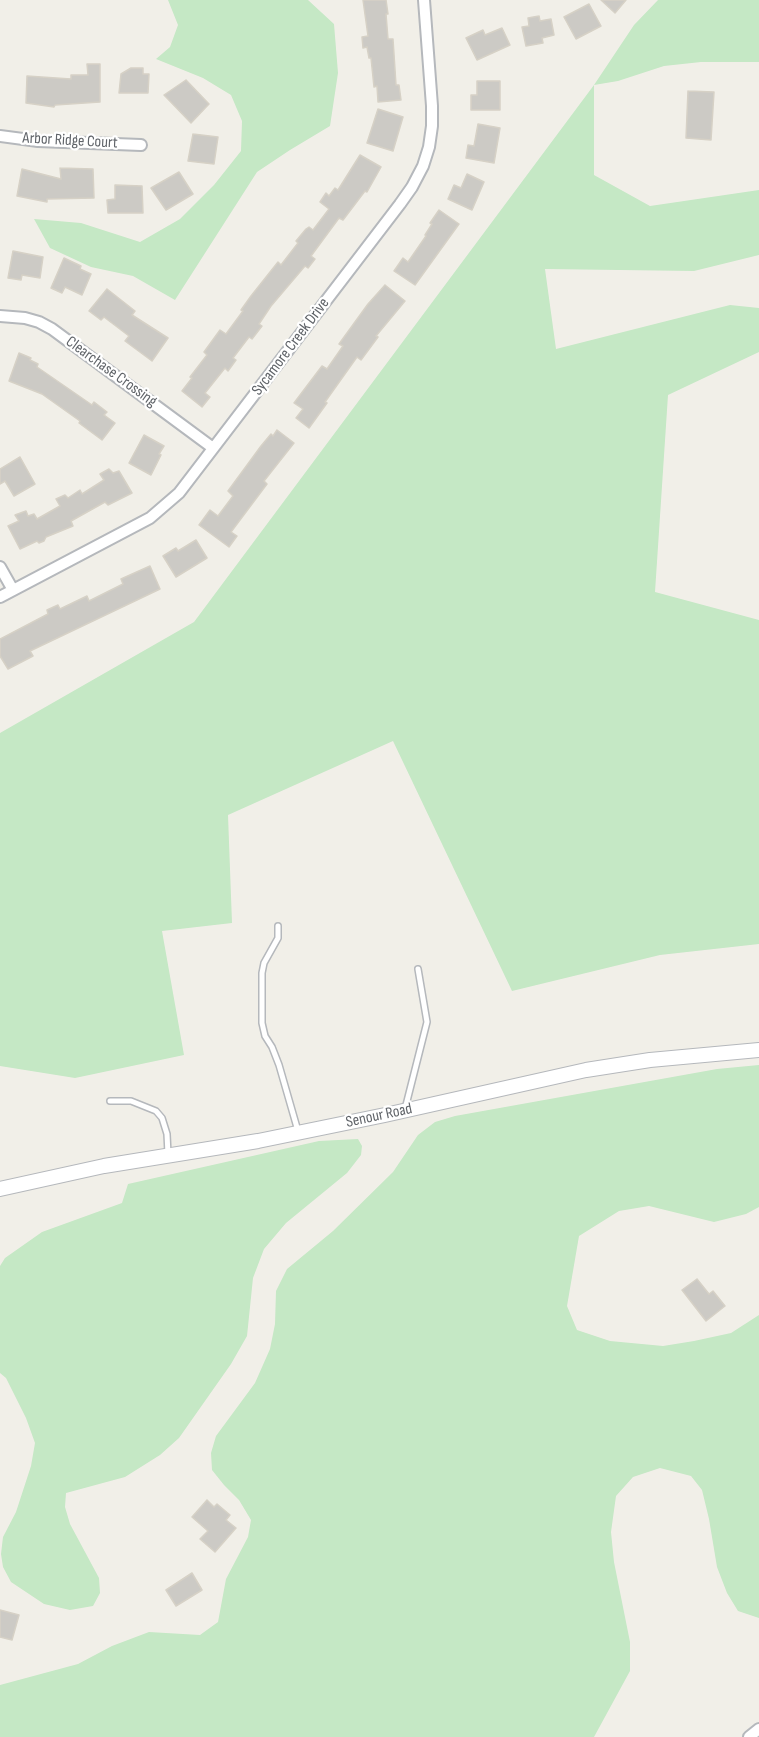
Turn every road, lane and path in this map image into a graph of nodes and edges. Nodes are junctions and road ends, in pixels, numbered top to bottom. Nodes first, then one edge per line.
1 (424, 0) edge
2 (0, 136) edge
3 (141, 145) dead end
4 (0, 316) edge
5 (213, 448) junction
6 (0, 567) edge
7 (13, 590) junction
8 (0, 597) edge
9 (278, 926) dead end
10 (418, 969) dead end
11 (759, 1050) edge
12 (110, 1101) dead end
13 (404, 1111) junction
14 (299, 1132) junction
15 (168, 1156) junction
16 (0, 1189) edge
17 (759, 1729) edge
18 (749, 1737) edge

1 - 5 street, Sycamore Creek Drive
2 - 3 street, Arbor Ridge Court
4 - 5 street, Clearchase Crossing
5 - 7 street, Sycamore Creek Drive
6 - 7 street
7 - 8 street, Sycamore Creek Drive
9 - 14 lane
10 - 13 lane
11 - 13 street, Senour Road
12 - 15 lane
13 - 14 street, Senour Road
14 - 15 street, Senour Road
15 - 16 street, Senour Road
17 - 18 street

